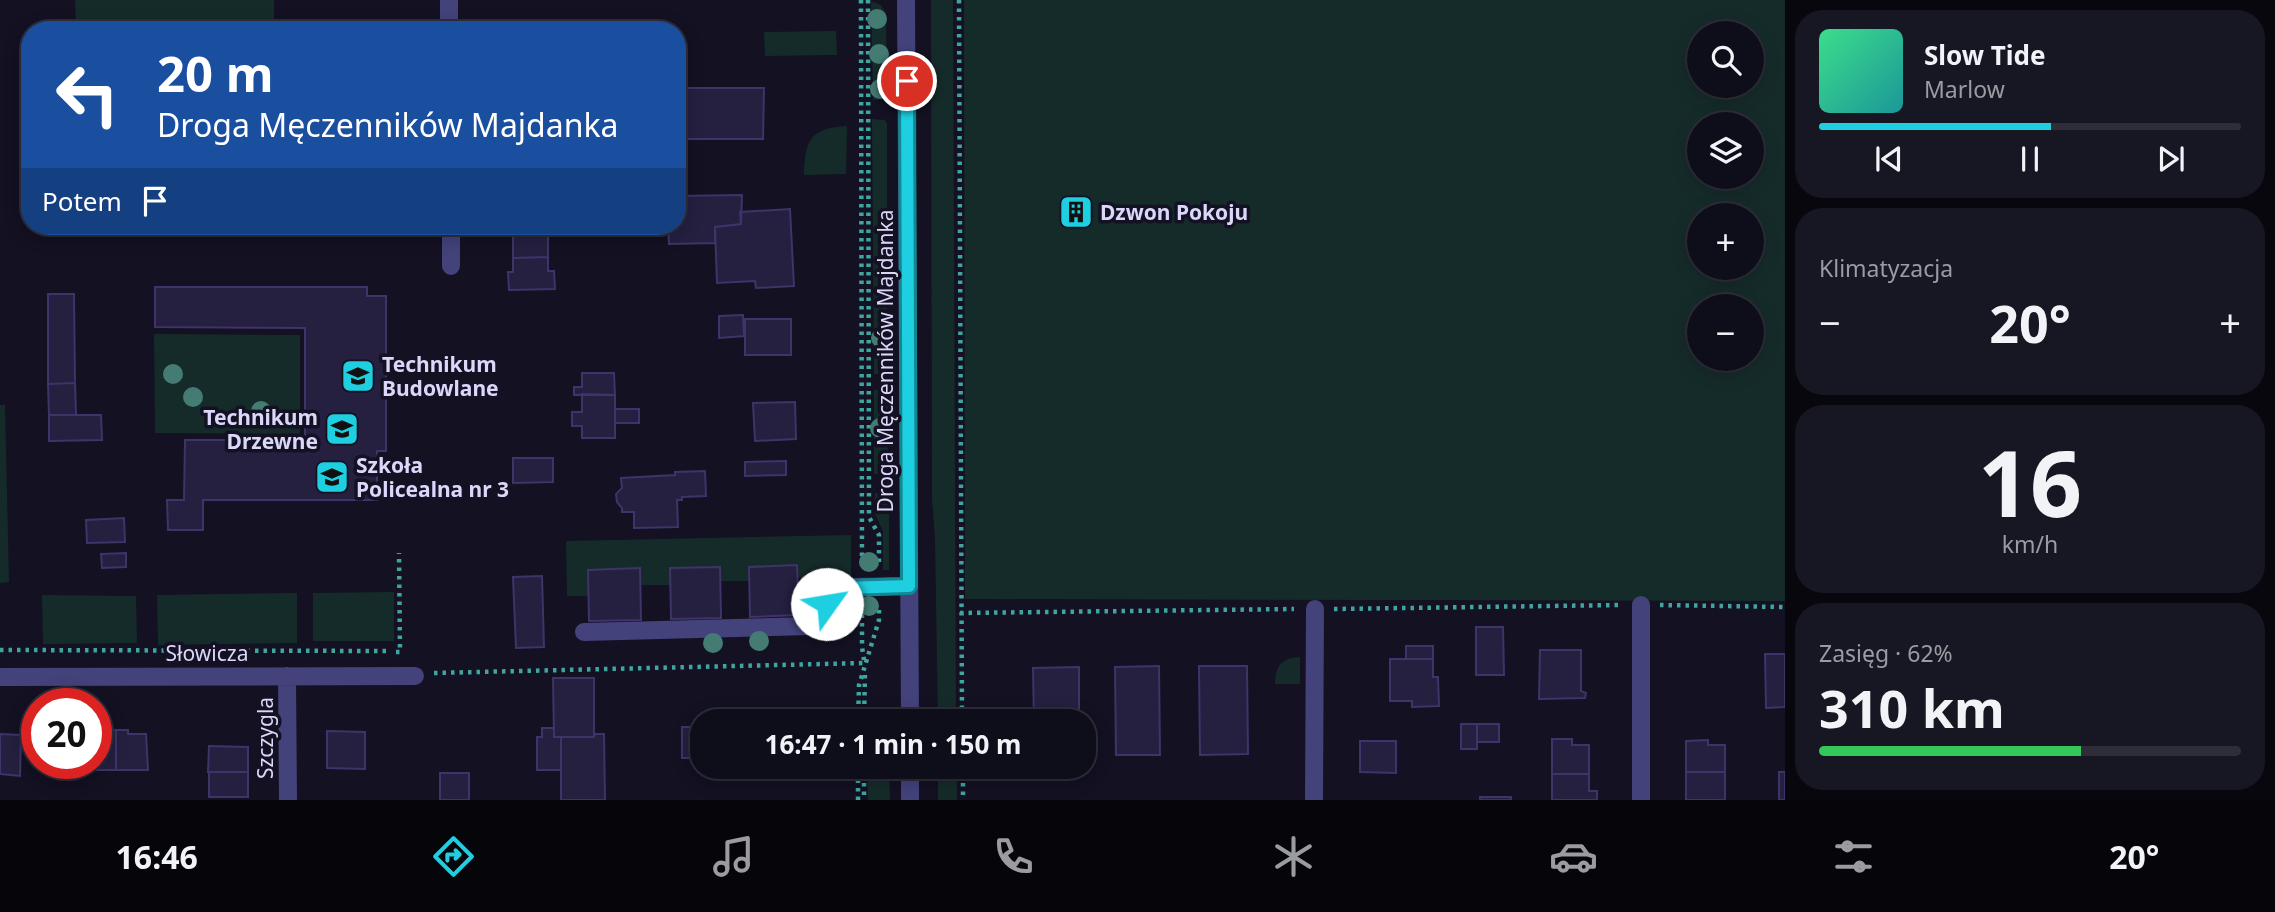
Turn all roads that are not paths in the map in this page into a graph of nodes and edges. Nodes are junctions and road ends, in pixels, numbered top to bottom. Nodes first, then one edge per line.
1 (449, 0) edge
2 (906, 0) edge
3 (449, 21) edge
4 (450, 235) edge
5 (450, 265) dead end
6 (909, 586) junction
7 (1641, 605) road end
8 (1315, 609) road end
9 (584, 632) dead end
10 (288, 676) junction
11 (415, 676) dead end
12 (0, 677) edge
13 (909, 709) edge
14 (910, 779) edge
15 (288, 800) edge
16 (910, 800) edge
17 (1314, 800) edge
18 (1641, 800) edge

1 - 3 street
2 - 6 street, Droga Męczenników Majdanka
4 - 5 street
6 - 9 street
6 - 13 street, Droga Męczenników Majdanka
7 - 18 street
8 - 17 street
10 - 11 street, Słowicza
10 - 12 street, Słowicza
10 - 15 street, Szczygla
14 - 16 street

